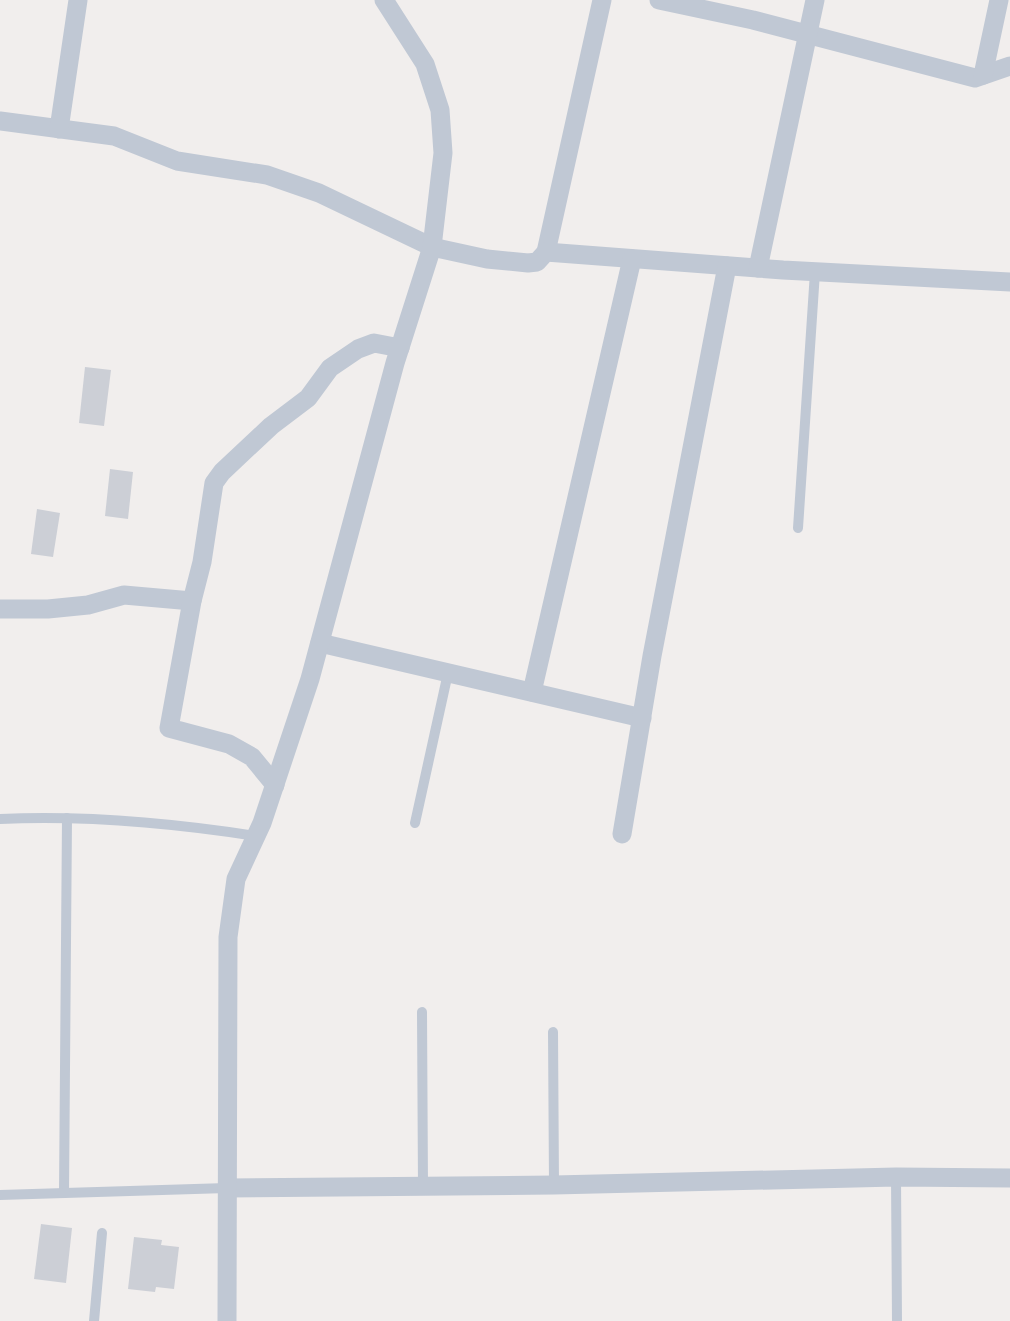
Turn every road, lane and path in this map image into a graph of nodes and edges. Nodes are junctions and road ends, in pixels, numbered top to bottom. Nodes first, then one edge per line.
1 (78, 0) edge
2 (384, 0) edge
3 (602, 0) edge
4 (659, 0) edge
5 (815, 0) edge
6 (999, 0) edge
7 (808, 35) junction
8 (1010, 66) edge
9 (983, 75) junction
10 (0, 121) edge
11 (59, 129) junction
12 (432, 247) junction
13 (546, 252) junction
14 (632, 259) junction
15 (727, 266) junction
16 (758, 268) junction
17 (815, 272) junction
18 (1010, 282) edge
19 (400, 348) junction
20 (798, 528) dead end
21 (192, 601) junction
22 (0, 609) edge
23 (320, 643) junction
24 (448, 673) junction
25 (532, 692) junction
26 (642, 718) junction
27 (275, 785) junction
28 (67, 818) junction
29 (0, 819) edge
30 (415, 823) dead end
31 (622, 834) dead end
32 (256, 836) junction
33 (422, 1012) dead end
34 (553, 1032) dead end
35 (896, 1177) junction
36 (1010, 1178) edge
37 (554, 1185) junction
38 (423, 1186) junction
39 (227, 1188) junction
40 (64, 1193) junction
41 (0, 1195) edge
42 (102, 1233) dead end
43 (94, 1321) edge
44 (227, 1321) edge
45 (897, 1321) edge

1 - 11 street
2 - 12 street
3 - 13 street
4 - 7 street
5 - 7 street
6 - 9 street
7 - 9 street
7 - 16 street
8 - 9 street
10 - 11 street
11 - 12 street
12 - 13 street
12 - 19 street
13 - 14 street
14 - 15 street
14 - 25 street
15 - 16 street
15 - 26 street
16 - 17 street
17 - 18 street
17 - 20 lane
19 - 21 street
19 - 23 street
21 - 22 street
21 - 27 street
23 - 24 street
23 - 27 street
24 - 25 street
24 - 30 lane
25 - 26 street
26 - 31 street
27 - 32 street
28 - 29 lane
28 - 32 lane
28 - 40 lane
32 - 39 street
33 - 38 lane
34 - 37 lane
35 - 36 street
35 - 37 street
35 - 45 lane
37 - 38 street
38 - 39 street
39 - 40 lane
39 - 44 street
40 - 41 lane
42 - 43 lane

